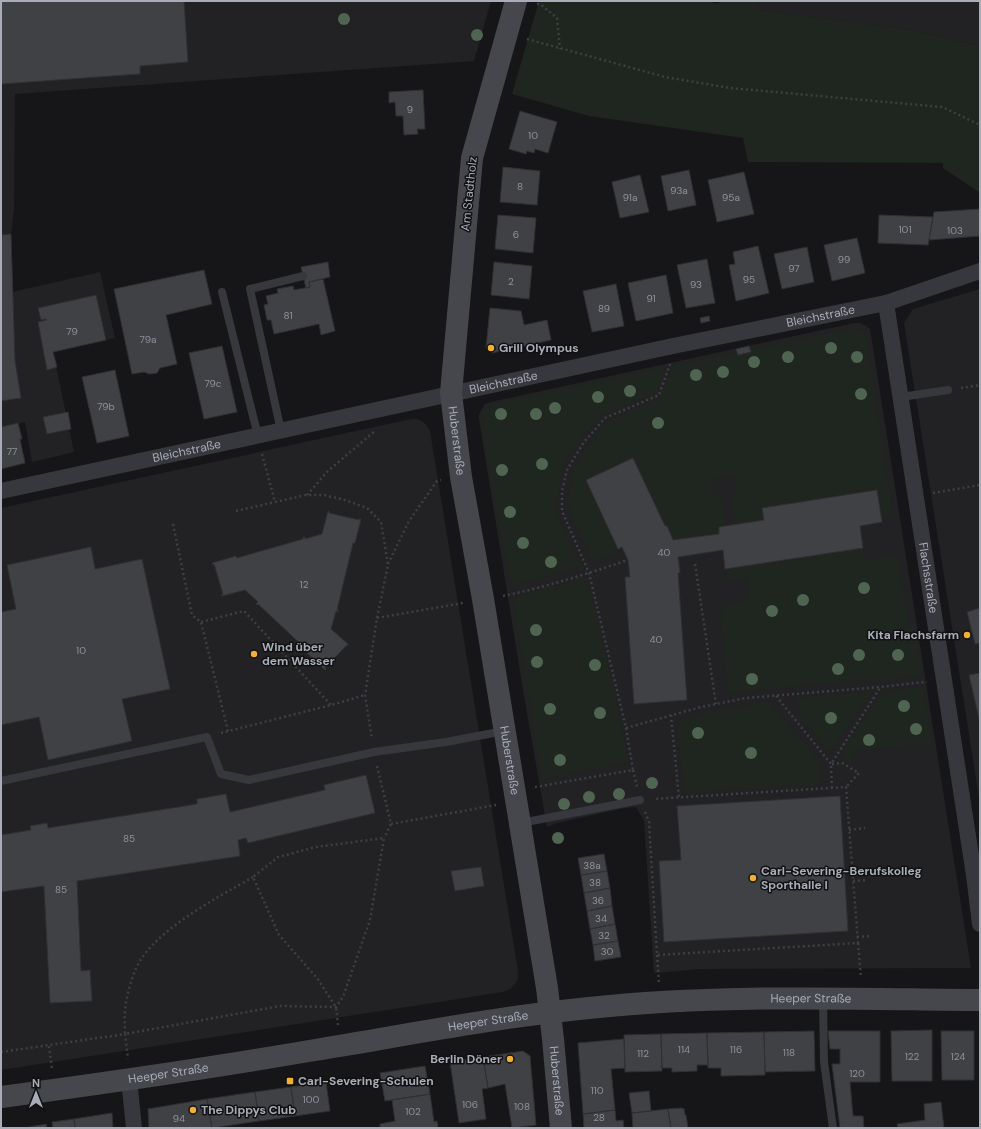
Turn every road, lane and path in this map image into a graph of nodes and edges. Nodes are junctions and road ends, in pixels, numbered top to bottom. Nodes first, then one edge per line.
1 (525, 2) edge
2 (507, 33) junction
3 (560, 49) junction
4 (980, 125) edge
5 (980, 270) edge
6 (303, 276) dead end
7 (222, 292) dead end
8 (886, 303) junction
9 (673, 346) junction
10 (980, 384) edge
11 (948, 390) joint
12 (450, 393) junction
13 (901, 397) junction
14 (386, 408) junction
15 (282, 431) junction
16 (258, 436) junction
17 (461, 476) junction
18 (980, 485) edge
19 (1, 491) edge
20 (306, 495) junction
21 (916, 496) junction
22 (275, 502) junction
23 (236, 512) dead end
24 (173, 524) dead end
25 (695, 564) dead end
26 (388, 565) junction
27 (201, 622) junction
28 (944, 682) junction
29 (880, 687) junction
30 (775, 696) junction
31 (716, 704) junction
32 (331, 705) junction
33 (671, 715) junction
34 (626, 728) junction
35 (228, 731) junction
36 (504, 731) junction
37 (207, 737) junction
38 (831, 764) junction
39 (1, 781) edge
40 (846, 787) junction
41 (832, 788) junction
42 (515, 796) junction
43 (679, 798) junction
44 (640, 800) junction
45 (391, 824) dead end
46 (520, 824) junction
47 (865, 828) dead end
48 (850, 830) junction
49 (252, 877) junction
50 (868, 880) dead end
51 (853, 881) junction
52 (980, 924) edge
53 (870, 936) dead end
54 (857, 937) junction
55 (858, 943) junction
56 (657, 955) junction
57 (823, 998) junction
58 (861, 999) junction
59 (980, 1000) edge
60 (660, 1002) junction
61 (336, 1007) junction
62 (551, 1012) junction
63 (125, 1034) junction
64 (342, 1046) junction
65 (1, 1052) edge
66 (129, 1079) junction
67 (1, 1097) edge
68 (134, 1128) edge
69 (561, 1128) edge
70 (833, 1128) edge

1 - 2 main road, Am Stadtholz
1 - 3 path
2 - 3 path
2 - 12 main road, Am Stadtholz
3 - 4 path
5 - 8 street, Bleichstraße
6 - 15 lane
7 - 16 lane
8 - 9 street, Bleichstraße
8 - 13 street, Flachsstraße
9 - 12 street, Bleichstraße
9 - 34 path
10 - 11 path
11 - 13 lane
12 - 14 street, Bleichstraße
12 - 17 main road, Huberstraße
13 - 21 street, Flachsstraße
14 - 15 street, Bleichstraße
14 - 20 path
15 - 16 street, Bleichstraße
16 - 19 street, Bleichstraße
16 - 22 path
17 - 26 path
17 - 36 main road, Huberstraße
18 - 21 path
20 - 22 path
20 - 26 path
21 - 28 street, Flachsstraße
22 - 23 path
24 - 27 path
25 - 31 path
26 - 32 path
27 - 32 path
27 - 35 path
28 - 29 path
28 - 52 street, Flachsstraße
29 - 30 path
29 - 38 path
30 - 31 path
30 - 38 path
31 - 33 path
32 - 35 path
33 - 34 path
33 - 43 path
34 - 42 path
35 - 37 path
36 - 37 lane
36 - 42 main road, Huberstraße
37 - 39 lane
38 - 40 path
38 - 41 path
40 - 41 path
40 - 48 path
41 - 43 path
42 - 45 path
42 - 46 main road, Huberstraße
43 - 44 path
44 - 46 lane
44 - 56 path
46 - 62 main road, Huberstraße
47 - 48 path
48 - 51 path
49 - 61 path
49 - 61 path
49 - 63 path
50 - 51 path
51 - 54 path
53 - 54 path
54 - 55 path
55 - 56 path
55 - 58 path
56 - 60 path
57 - 58 main road, Heeper Straße
57 - 60 main road, Heeper Straße
57 - 70 lane
58 - 59 main road, Heeper Straße
60 - 62 main road, Heeper Straße
61 - 63 path
61 - 64 path
62 - 64 main road, Heeper Straße
62 - 69 main road, Huberstraße
63 - 65 path
64 - 66 main road, Heeper Straße
66 - 67 main road, Heeper Straße
66 - 68 street

